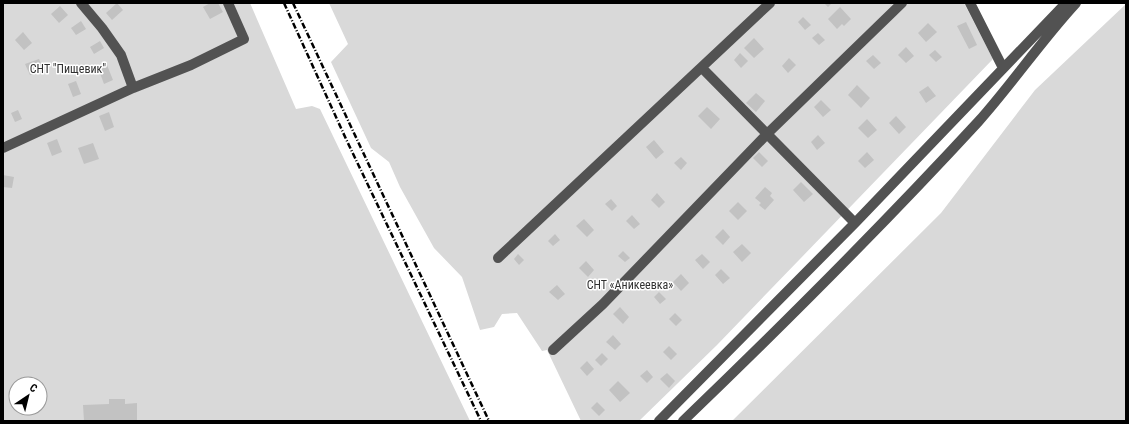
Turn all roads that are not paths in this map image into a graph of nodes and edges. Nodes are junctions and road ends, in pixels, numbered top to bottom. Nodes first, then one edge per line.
1 (81, 3) edge
2 (228, 3) edge
3 (770, 3) edge
4 (902, 3) edge
5 (970, 3) edge
6 (1066, 3) edge
7 (1076, 3) edge
8 (702, 68) junction
9 (1003, 68) junction
10 (133, 88) junction
11 (768, 133) junction
12 (3, 148) edge
13 (855, 223) junction
14 (498, 258) dead end
15 (553, 350) dead end
16 (659, 421) edge
17 (683, 421) edge

1 - 10 street
2 - 10 street
3 - 8 street
4 - 11 street
5 - 9 street
6 - 9 street
7 - 17 street
8 - 11 street
8 - 14 street
9 - 13 street
10 - 12 street
11 - 13 street
11 - 15 street
13 - 16 street

